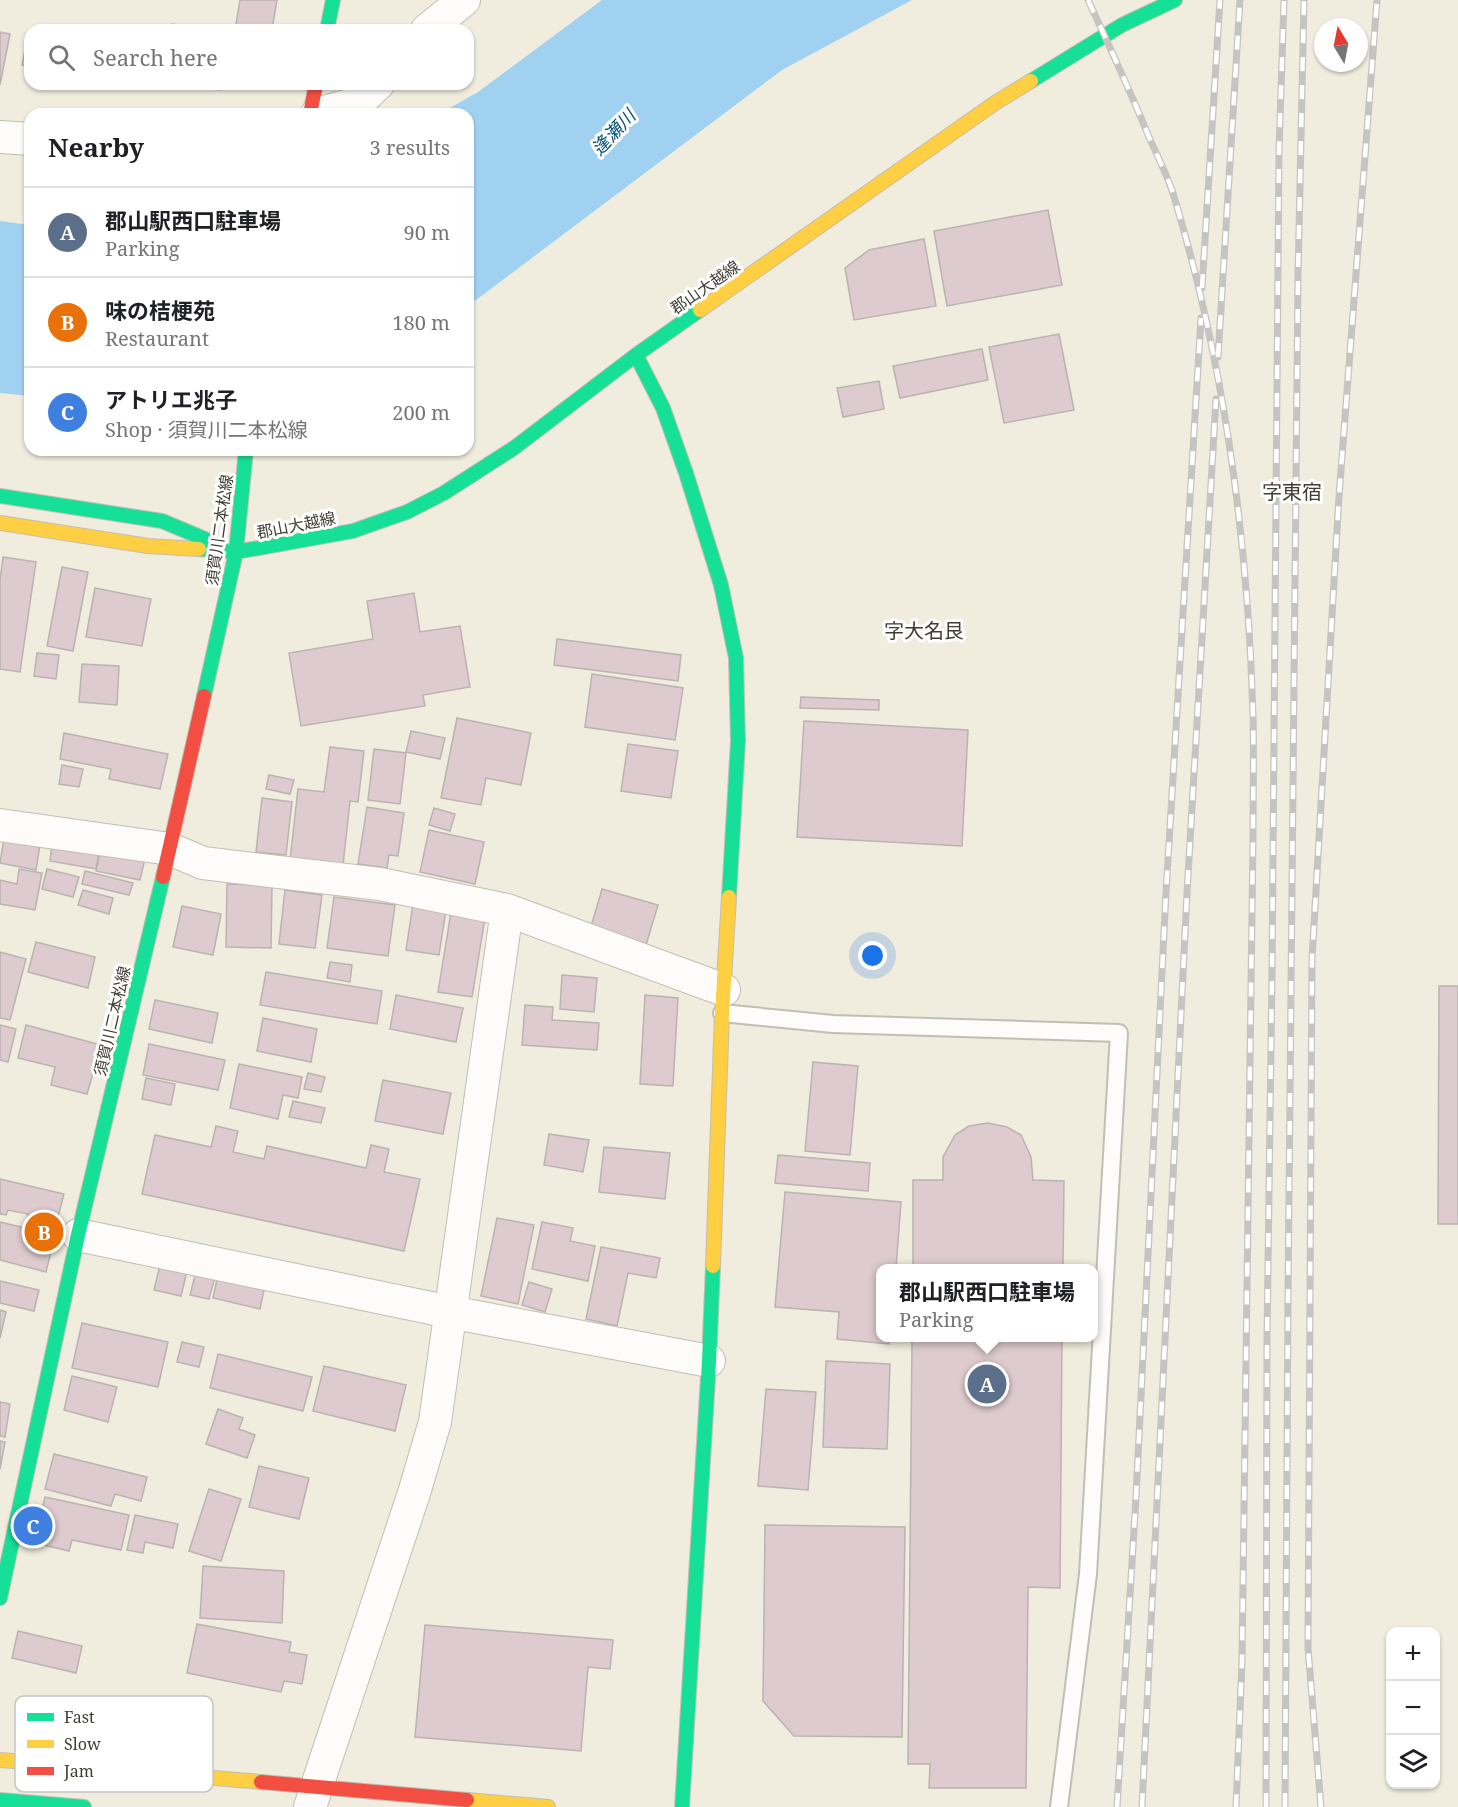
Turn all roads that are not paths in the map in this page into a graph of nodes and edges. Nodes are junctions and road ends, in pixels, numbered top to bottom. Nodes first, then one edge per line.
1 (333, 0) edge
2 (464, 0) edge
3 (1175, 0) edge
4 (328, 24) edge
5 (434, 24) edge
6 (315, 90) edge
7 (373, 90) edge
8 (311, 108) edge
9 (339, 108) edge
10 (0, 137) edge
11 (24, 139) edge
12 (636, 355) junction
13 (245, 456) edge
14 (0, 496) edge
15 (0, 523) edge
16 (236, 552) junction
17 (0, 825) edge
18 (170, 849) junction
19 (507, 910) junction
20 (723, 1002) junction
21 (78, 1235) junction
22 (450, 1312) junction
23 (710, 1361) junction
24 (5, 1560) edge
25 (0, 1598) edge
26 (0, 1760) edge
27 (15, 1762) edge
28 (213, 1785) edge
29 (313, 1797) edge
30 (0, 1800) edge
31 (84, 1807) edge
32 (548, 1807) edge
33 (682, 1807) edge
34 (1059, 1807) edge

1 - 4 main road
2 - 5 street
3 - 12 main road, 郡山大越線
6 - 8 main road
7 - 9 street
10 - 11 street
12 - 16 main road, 郡山大越線
12 - 20 main road
13 - 16 main road, 須賀川二本松線
14 - 16 main road
15 - 16 main road, 郡山大越線
16 - 18 main road, 須賀川二本松線
17 - 18 street
18 - 19 street
18 - 21 main road, 須賀川二本松線
19 - 20 street
19 - 22 street
20 - 23 main road
20 - 34 lane
21 - 22 street
21 - 24 main road, 須賀川二本松線
22 - 23 street
22 - 29 street
23 - 33 main road
24 - 25 main road, 須賀川二本松線
26 - 27 main road
28 - 29 main road
29 - 32 main road
30 - 31 main road

